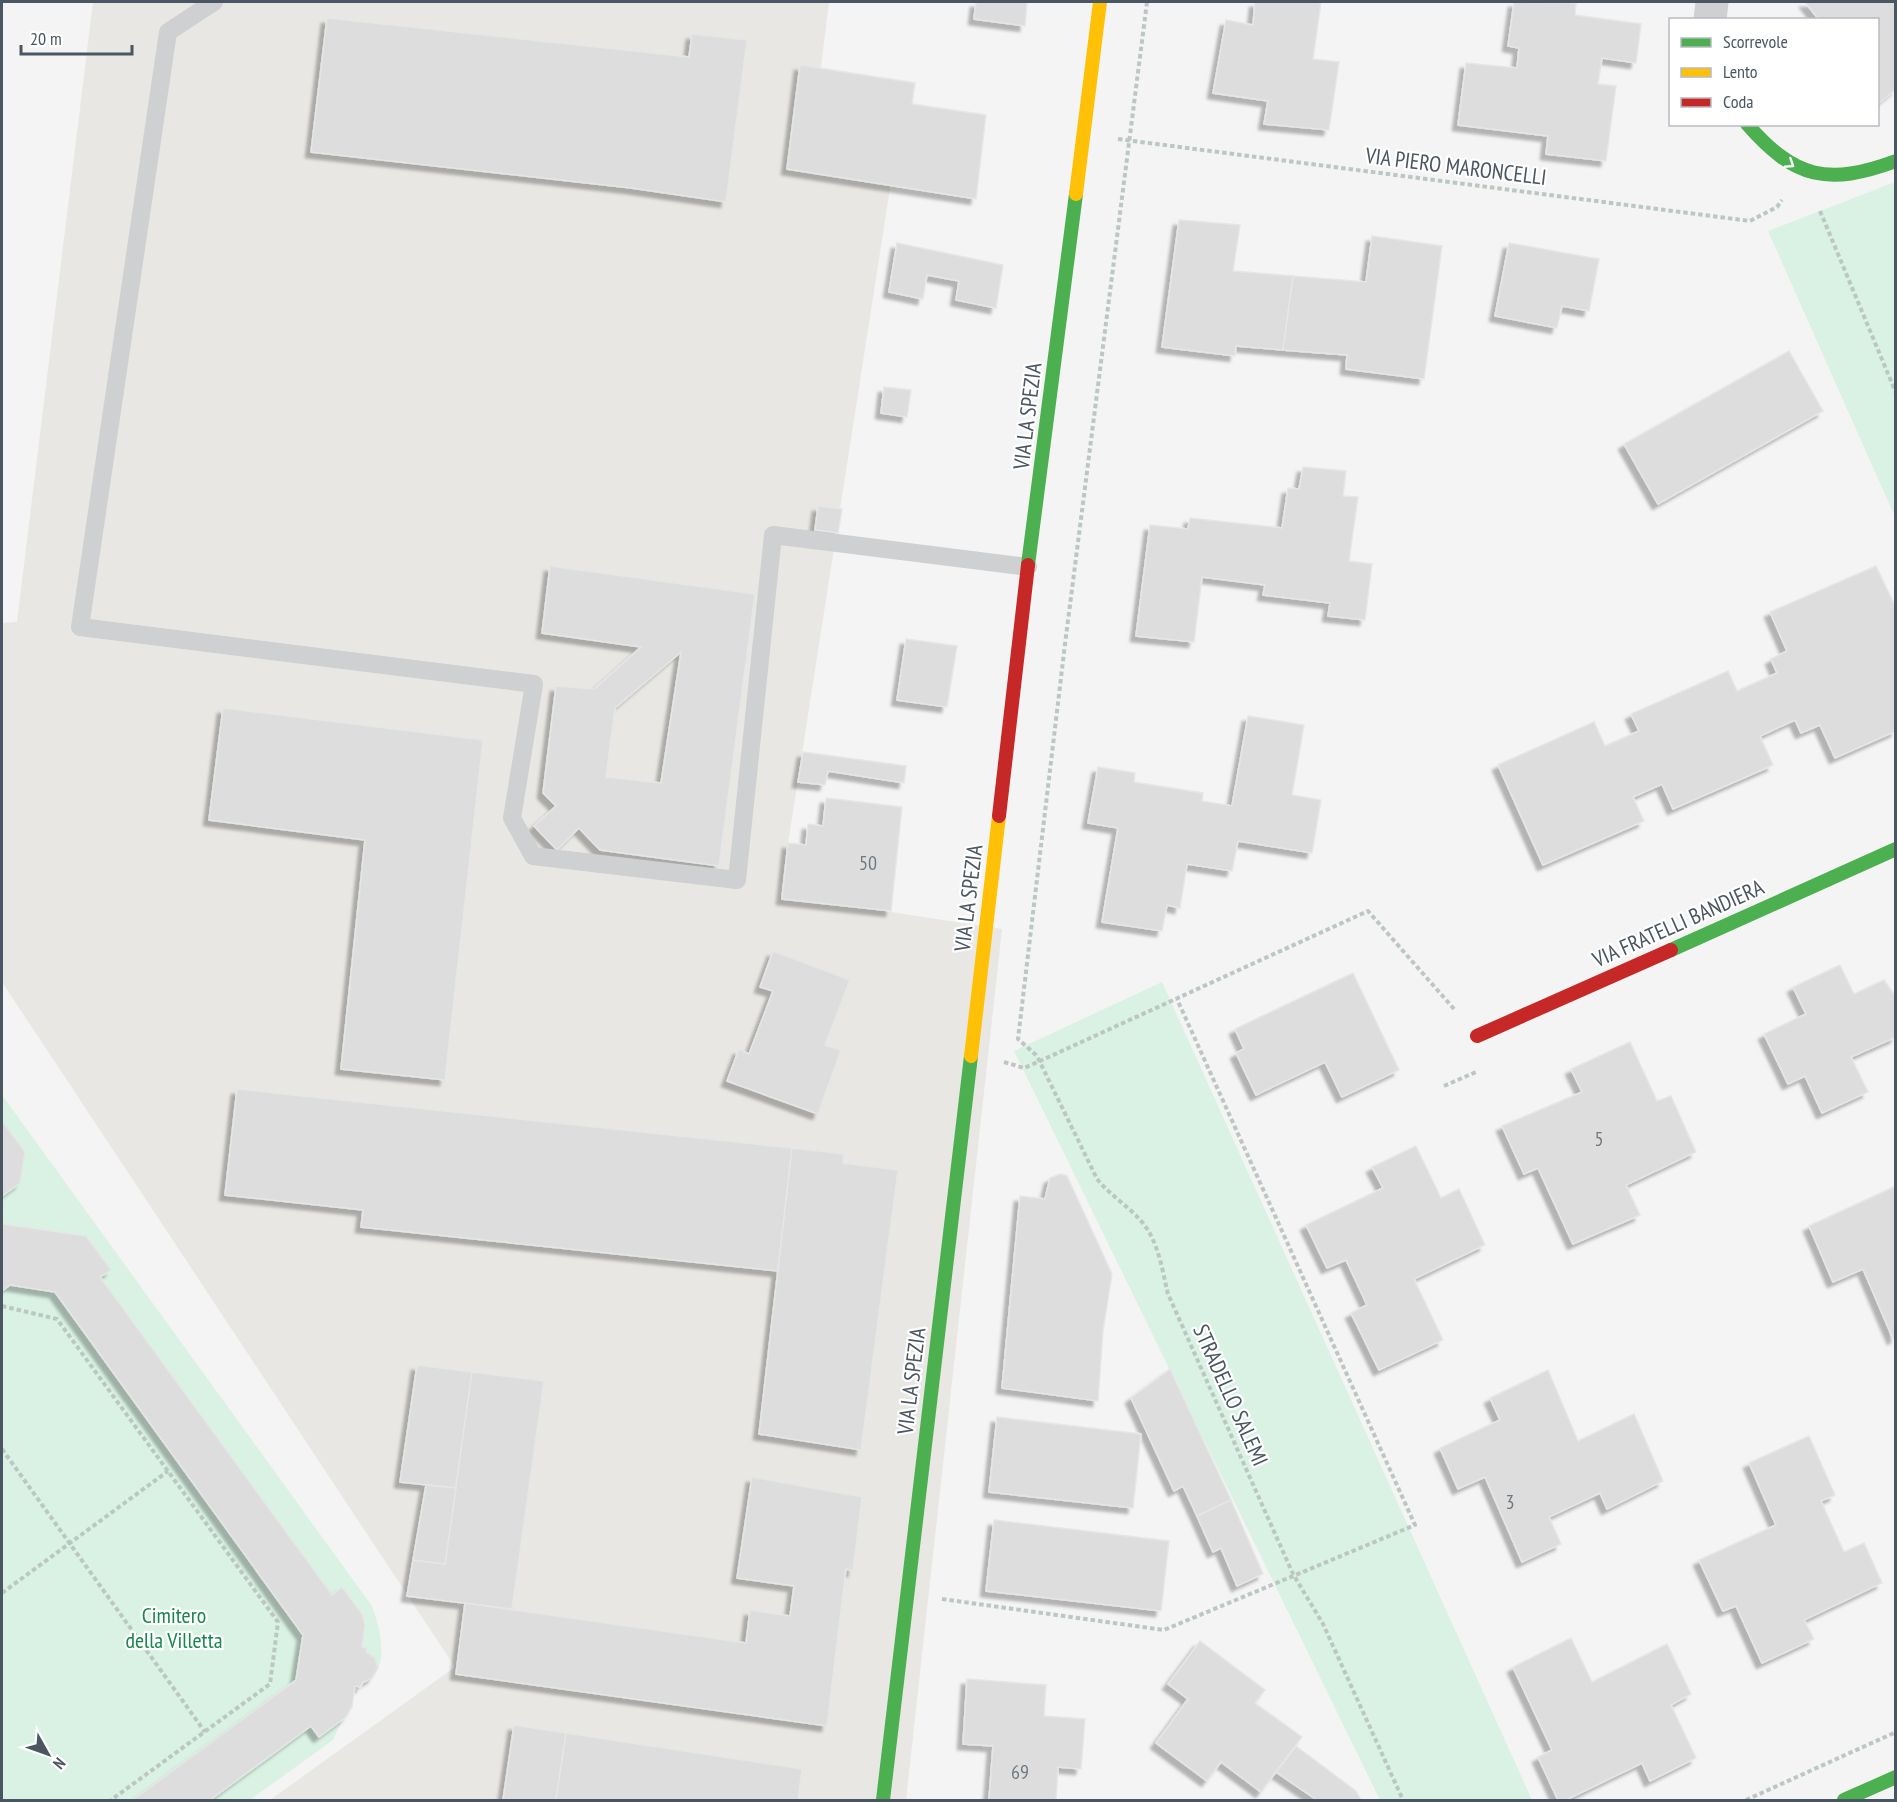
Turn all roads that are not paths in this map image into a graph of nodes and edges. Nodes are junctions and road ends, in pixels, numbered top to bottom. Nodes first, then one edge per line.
1 (214, 2) edge
2 (1100, 2) edge
3 (1713, 2) edge
4 (1710, 18) edge
5 (1749, 126) edge
6 (1896, 161) edge
7 (1028, 567) junction
8 (1896, 849) edge
9 (1477, 1036) road end
10 (1896, 1777) edge
11 (883, 1800) edge
12 (1844, 1800) edge

1 - 7 lane
2 - 7 main road, VIA LA SPEZIA
3 - 4 street
5 -> 6 main road
7 - 11 main road, VIA LA SPEZIA
8 - 9 main road, VIA FRATELLI BANDIERA
10 - 12 main road

